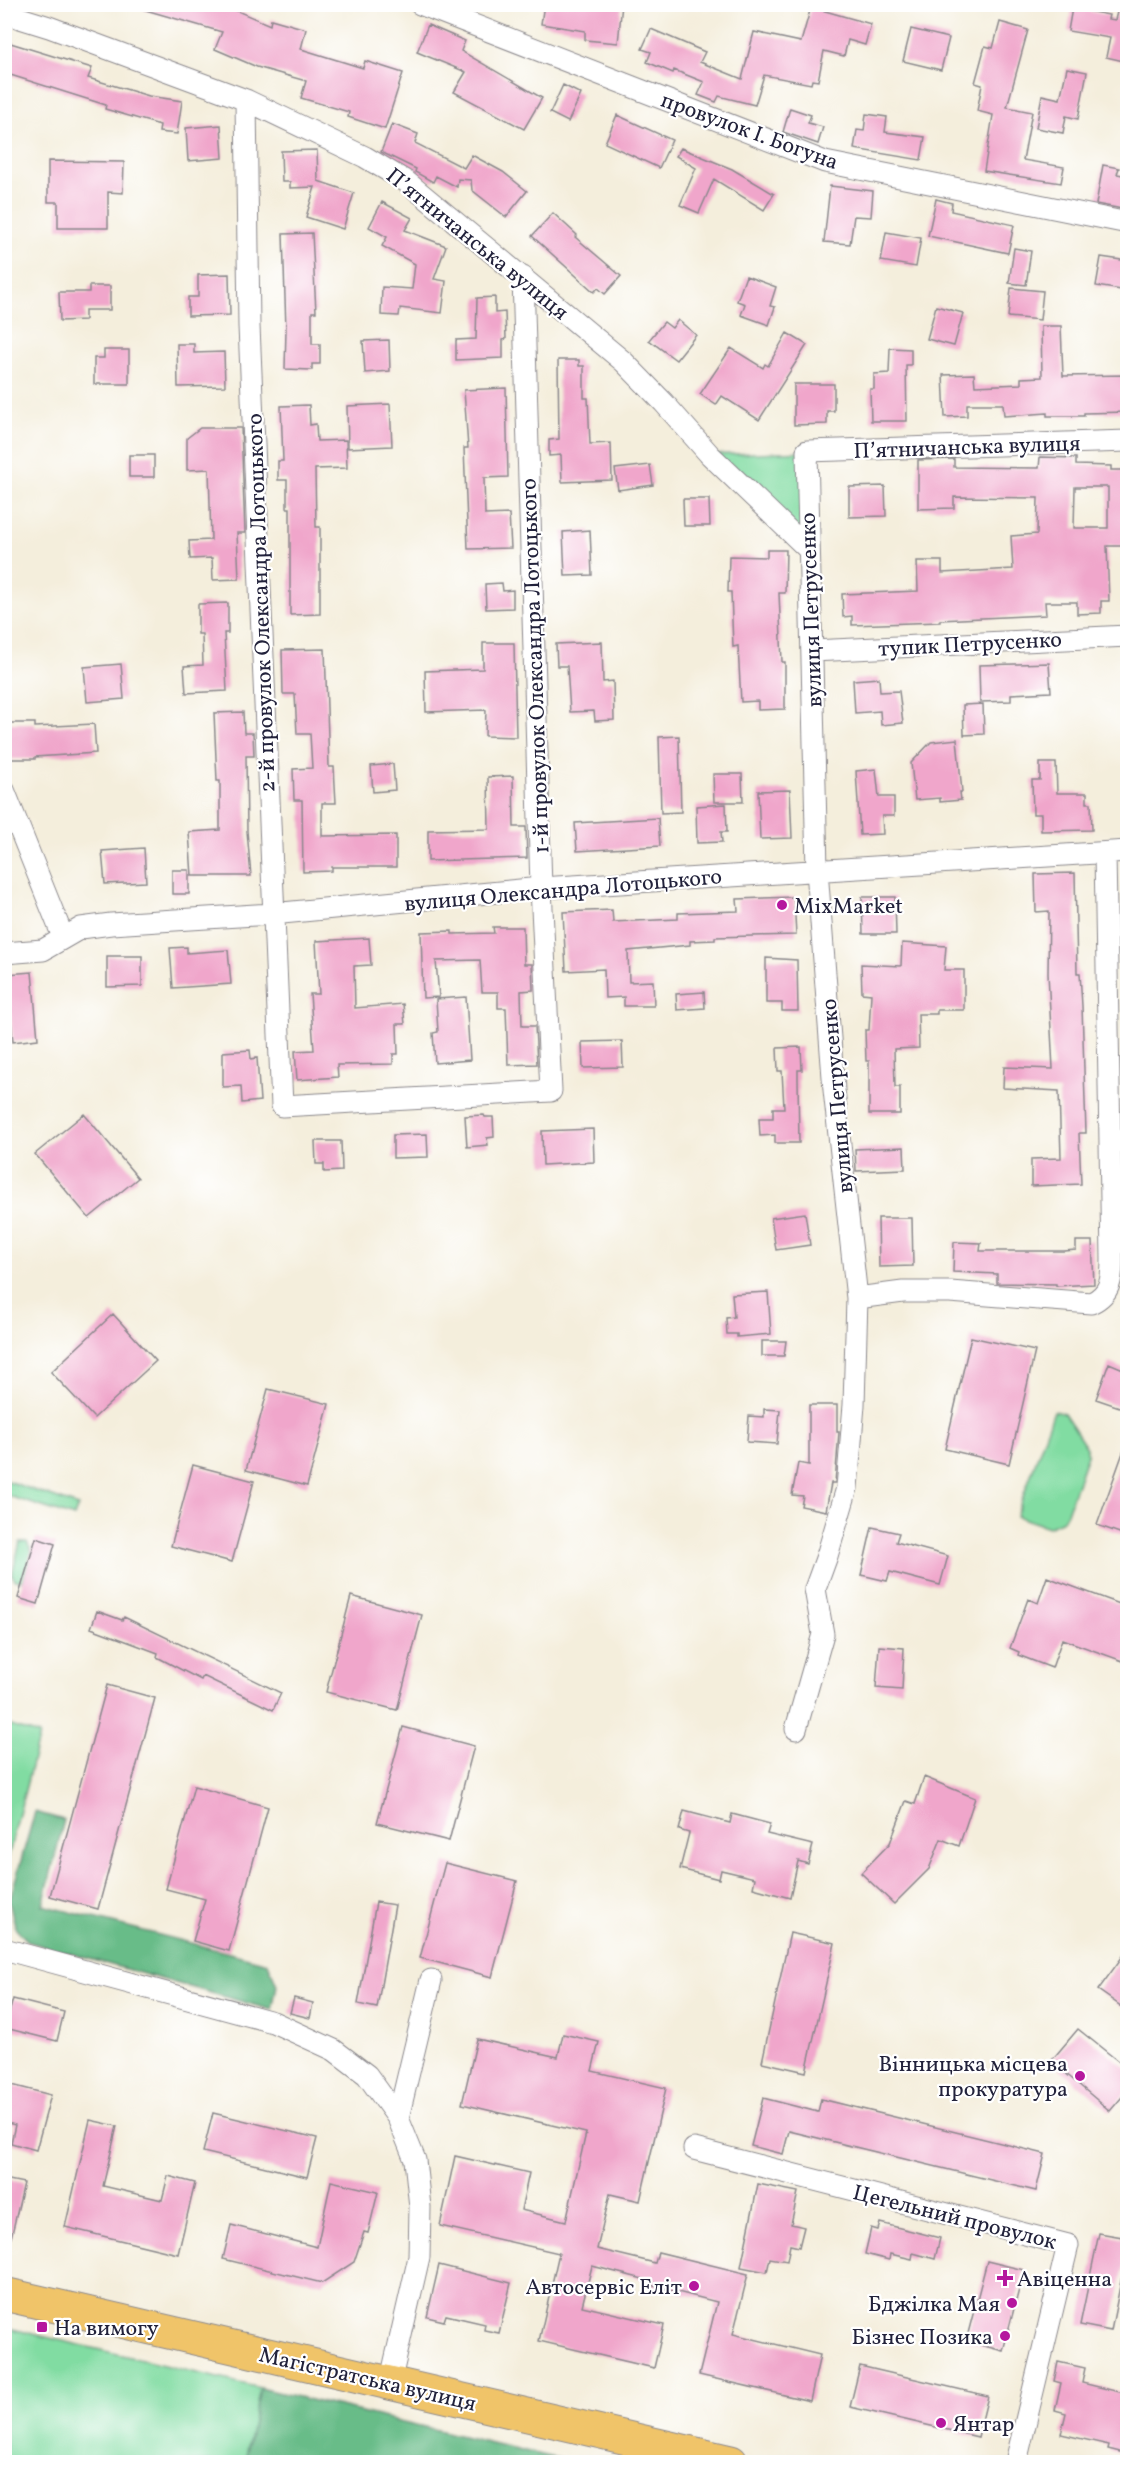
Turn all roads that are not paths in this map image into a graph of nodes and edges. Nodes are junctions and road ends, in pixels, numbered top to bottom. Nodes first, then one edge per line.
1 (420, 4) edge
2 (4, 13) edge
3 (246, 100) junction
4 (1128, 223) edge
5 (523, 277) junction
6 (1128, 441) edge
7 (807, 452) joint
8 (808, 549) junction
9 (1128, 636) edge
10 (812, 651) junction
11 (4, 790) edge
12 (1128, 851) edge
13 (1105, 853) junction
14 (817, 870) junction
15 (541, 888) junction
16 (272, 914) junction
17 (63, 937) junction
18 (4, 953) edge
19 (282, 1106) joint
20 (857, 1298) junction
21 (796, 1730) dead end
22 (4, 1949) edge
23 (430, 1980) dead end
24 (398, 2118) junction
25 (694, 2149) dead end
26 (4, 2294) edge
27 (390, 2383) junction
28 (731, 2463) edge
29 (1016, 2463) edge

1 - 4 street, провулок І. Богуна
2 - 3 street, Пʼятничанська вулиця
3 - 5 street, Пʼятничанська вулиця
3 - 16 street, 2-й провулок Олександра Лотоцького
5 - 8 street, Пʼятничанська вулиця
5 - 15 street, 1-й провулок Олександра Лотоцького
6 - 7 street, Пʼятничанська вулиця
7 - 8 street, вулиця Петрусенко
8 - 10 street, вулиця Петрусенко
9 - 10 street, тупик Петрусенко
10 - 14 street, вулиця Петрусенко
11 - 17 street
12 - 13 street, вулиця Олександра Лотоцького
13 - 14 street, вулиця Олександра Лотоцького
13 - 20 street
14 - 15 street, вулиця Олександра Лотоцького
14 - 20 street, вулиця Петрусенко
15 - 16 street, вулиця Олександра Лотоцького
15 - 19 street, 1-й провулок Олександра Лотоцького
16 - 17 street, вулиця Олександра Лотоцького
16 - 19 street, 2-й провулок Олександра Лотоцького
17 - 18 street, вулиця Олександра Лотоцького
20 - 21 street, вулиця Петрусенко
22 - 24 street
23 - 24 street
24 - 27 street
25 - 29 street, Цегельний провулок
26 - 27 main road, Магістратська вулиця
27 - 28 main road, Магістратська вулиця

